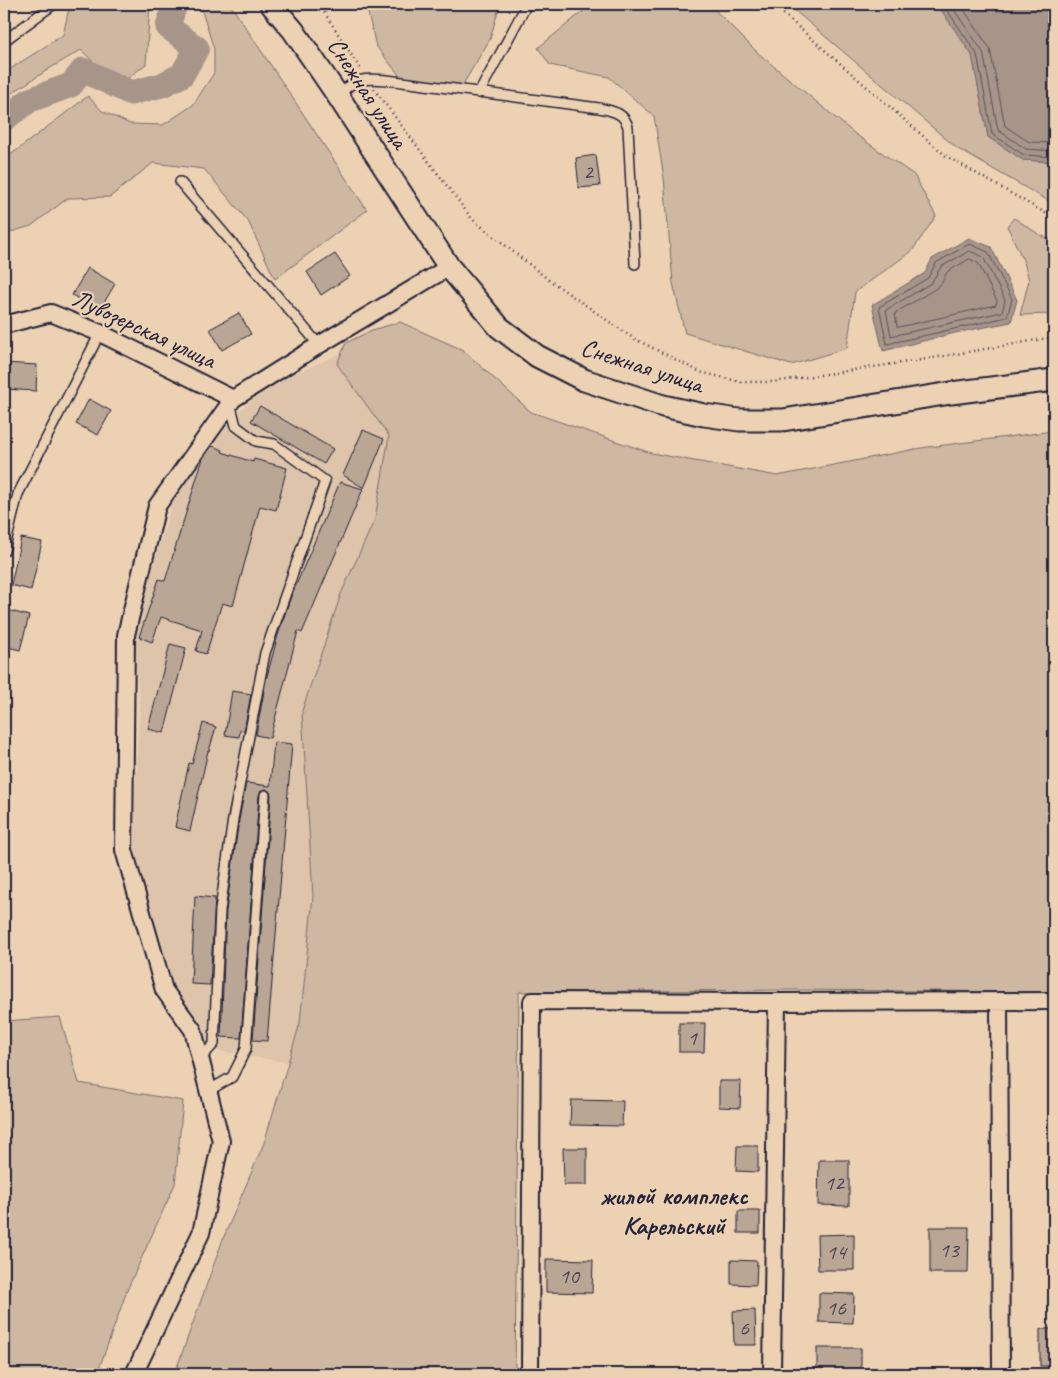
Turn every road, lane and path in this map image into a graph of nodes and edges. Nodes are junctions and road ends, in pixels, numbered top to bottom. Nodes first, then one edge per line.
1 (54, 4) edge
2 (271, 4) edge
3 (527, 4) edge
4 (772, 4) edge
5 (4, 41) edge
6 (479, 93) junction
7 (338, 96) junction
8 (180, 182) dead end
9 (1054, 218) edge
10 (635, 264) dead end
11 (449, 267) junction
12 (4, 325) edge
13 (100, 333) junction
14 (319, 345) junction
15 (1054, 380) edge
16 (232, 401) junction
17 (4, 552) edge
18 (265, 794) dead end
19 (1054, 1001) edge
20 (777, 1002) junction
21 (999, 1002) junction
22 (200, 1060) junction
23 (208, 1091) junction
24 (134, 1374) edge
25 (530, 1374) edge
26 (772, 1374) edge
27 (1000, 1374) edge

1 - 5 lane
2 - 7 street, Снежная улица
3 - 6 lane
4 - 9 path
6 - 7 lane
6 - 10 lane
7 - 11 street, Снежная улица
8 - 14 lane
11 - 14 street
11 - 15 street, Снежная улица
12 - 13 street, Лувозерская улица
13 - 16 street, Лувозерская улица
13 - 17 lane
14 - 16 street
16 - 22 street
16 - 22 lane
18 - 23 lane
19 - 21 street
20 - 21 street
20 - 25 street
20 - 26 street
21 - 27 street
22 - 23 street
23 - 24 street

